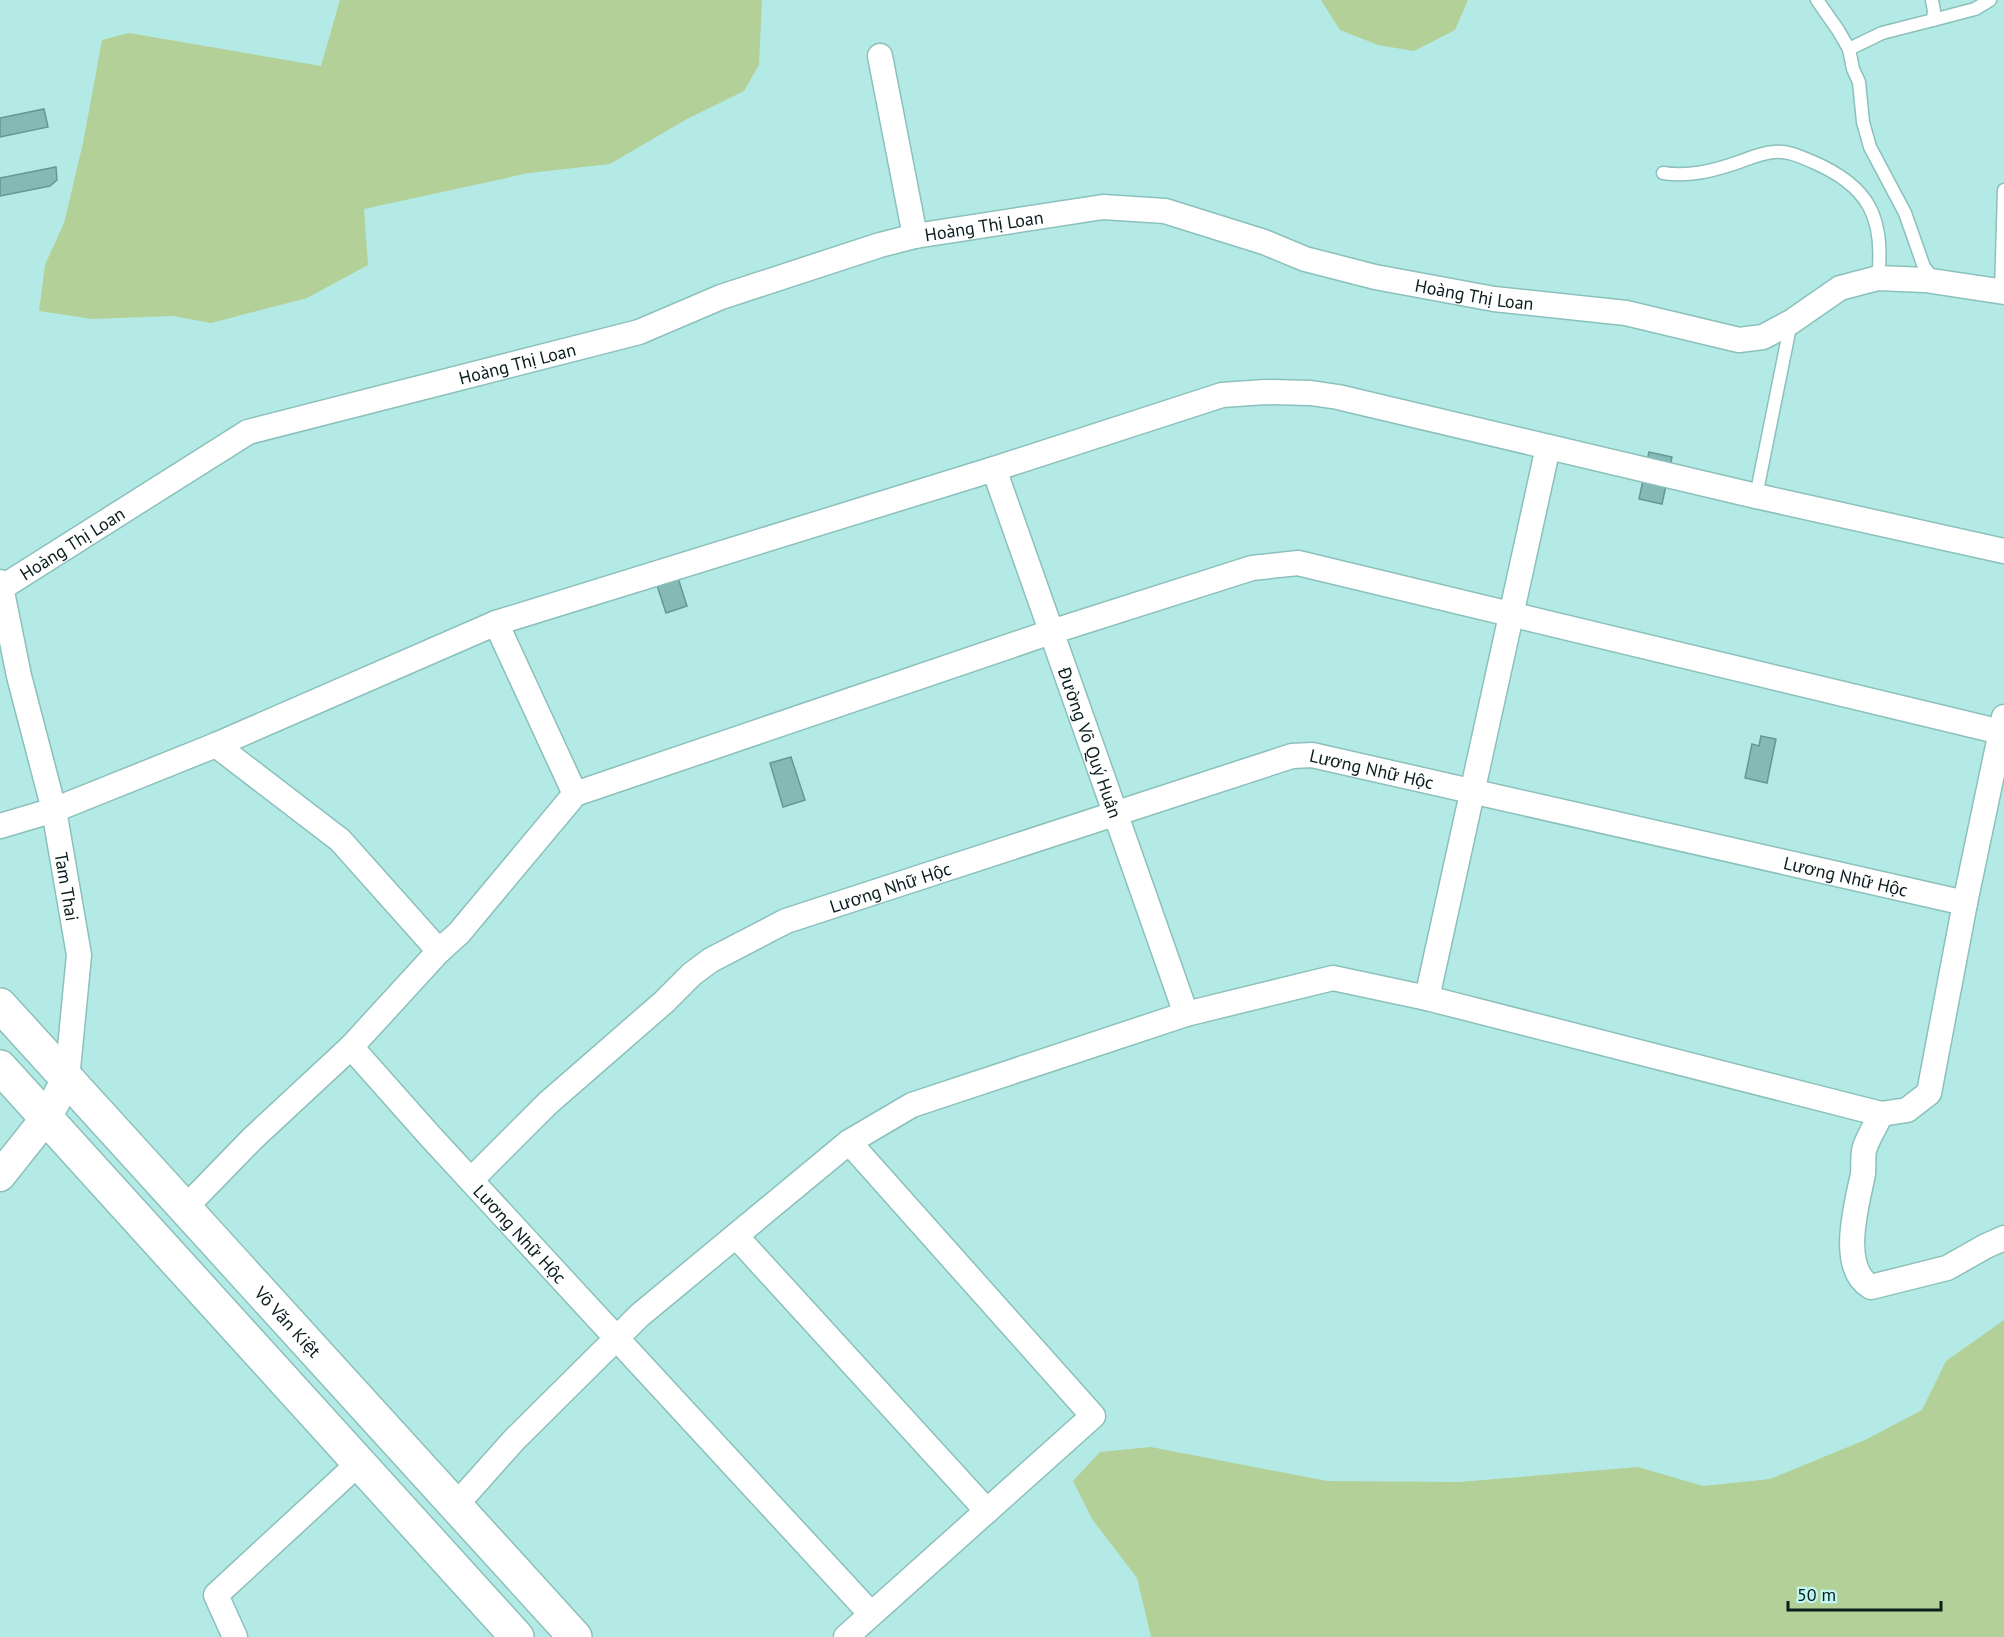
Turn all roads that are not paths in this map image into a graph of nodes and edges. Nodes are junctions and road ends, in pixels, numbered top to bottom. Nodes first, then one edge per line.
1 (1817, 0) edge
2 (1932, 0) edge
3 (1990, 0) edge
4 (1933, 20) junction
5 (1849, 49) junction
6 (880, 56) dead end
7 (1663, 173) dead end
8 (2004, 189) edge
9 (915, 236) junction
10 (1884, 278) junction
11 (1930, 281) junction
12 (2003, 291) edge
13 (1791, 322) junction
14 (1548, 447) junction
15 (994, 469) junction
16 (1756, 496) junction
17 (2004, 551) edge
18 (1, 585) edge
19 (1511, 614) junction
20 (496, 623) junction
21 (1051, 632) junction
22 (2002, 725) edge
23 (216, 745) junction
24 (1473, 791) junction
25 (575, 794) junction
26 (54, 810) junction
27 (1115, 814) junction
28 (0, 826) edge
29 (1965, 903) junction
30 (439, 951) junction
31 (1427, 998) junction
32 (0, 1005) edge
33 (1186, 1014) junction
34 (351, 1047) junction
35 (0, 1067) edge
36 (67, 1079) junction
37 (1881, 1114) junction
38 (46, 1118) junction
39 (849, 1142) junction
40 (0, 1176) edge
41 (471, 1180) junction
42 (185, 1208) junction
43 (736, 1236) junction
44 (2004, 1238) edge
45 (617, 1338) junction
46 (359, 1463) junction
47 (456, 1505) junction
48 (987, 1511) junction
49 (871, 1614) junction
50 (235, 1637) edge
51 (517, 1637) edge
52 (575, 1637) edge
53 (846, 1637) edge

1 - 5 lane
2 - 4 lane
3 - 4 lane
4 - 5 lane
5 - 11 lane
6 - 9 street
7 - 10 lane
8 - 12 lane
9 - 13 street, Hoàng Thị Loan
9 - 18 street, Hoàng Thị Loan
10 - 11 street, Hoàng Thị Loan
10 - 13 street, Hoàng Thị Loan
11 - 12 street, Hoàng Thị Loan
13 - 16 lane
14 - 15 street
14 - 16 street
14 - 19 street
15 - 20 street
15 - 21 street, Đường Võ Quý Huân
16 - 17 street
18 - 26 street, Tam Thai
19 - 21 street
19 - 22 street
19 - 24 street
20 - 23 street
20 - 25 street
21 - 25 street
21 - 27 street, Đường Võ Quý Huân
22 - 29 street
23 - 26 street
23 - 30 street
24 - 27 street, Lương Nhữ Hộc
24 - 29 street, Lương Nhữ Hộc
24 - 31 street
25 - 30 street
26 - 28 street
26 - 36 street, Tam Thai
27 - 33 street, Đường Võ Quý Huân
27 - 41 street, Lương Nhữ Hộc
29 - 37 street
30 - 34 street
31 - 33 street
31 - 37 street
32 - 36 main road, Võ Văn Kiệt
33 - 39 street
34 - 41 street
34 - 42 street
35 - 38 main road
36 - 38 street, Tam Thai
36 - 42 main road, Võ Văn Kiệt
37 - 44 street
38 - 40 street, Tam Thai
38 - 46 main road
39 - 43 street
39 - 48 street
41 - 45 street, Lương Nhữ Hộc
42 - 47 main road, Võ Văn Kiệt
43 - 45 street
43 - 48 street
45 - 47 street
45 - 49 street, Lương Nhữ Hộc
46 - 50 street
46 - 51 main road
47 - 52 main road, Võ Văn Kiệt
48 - 49 street
49 - 53 street

